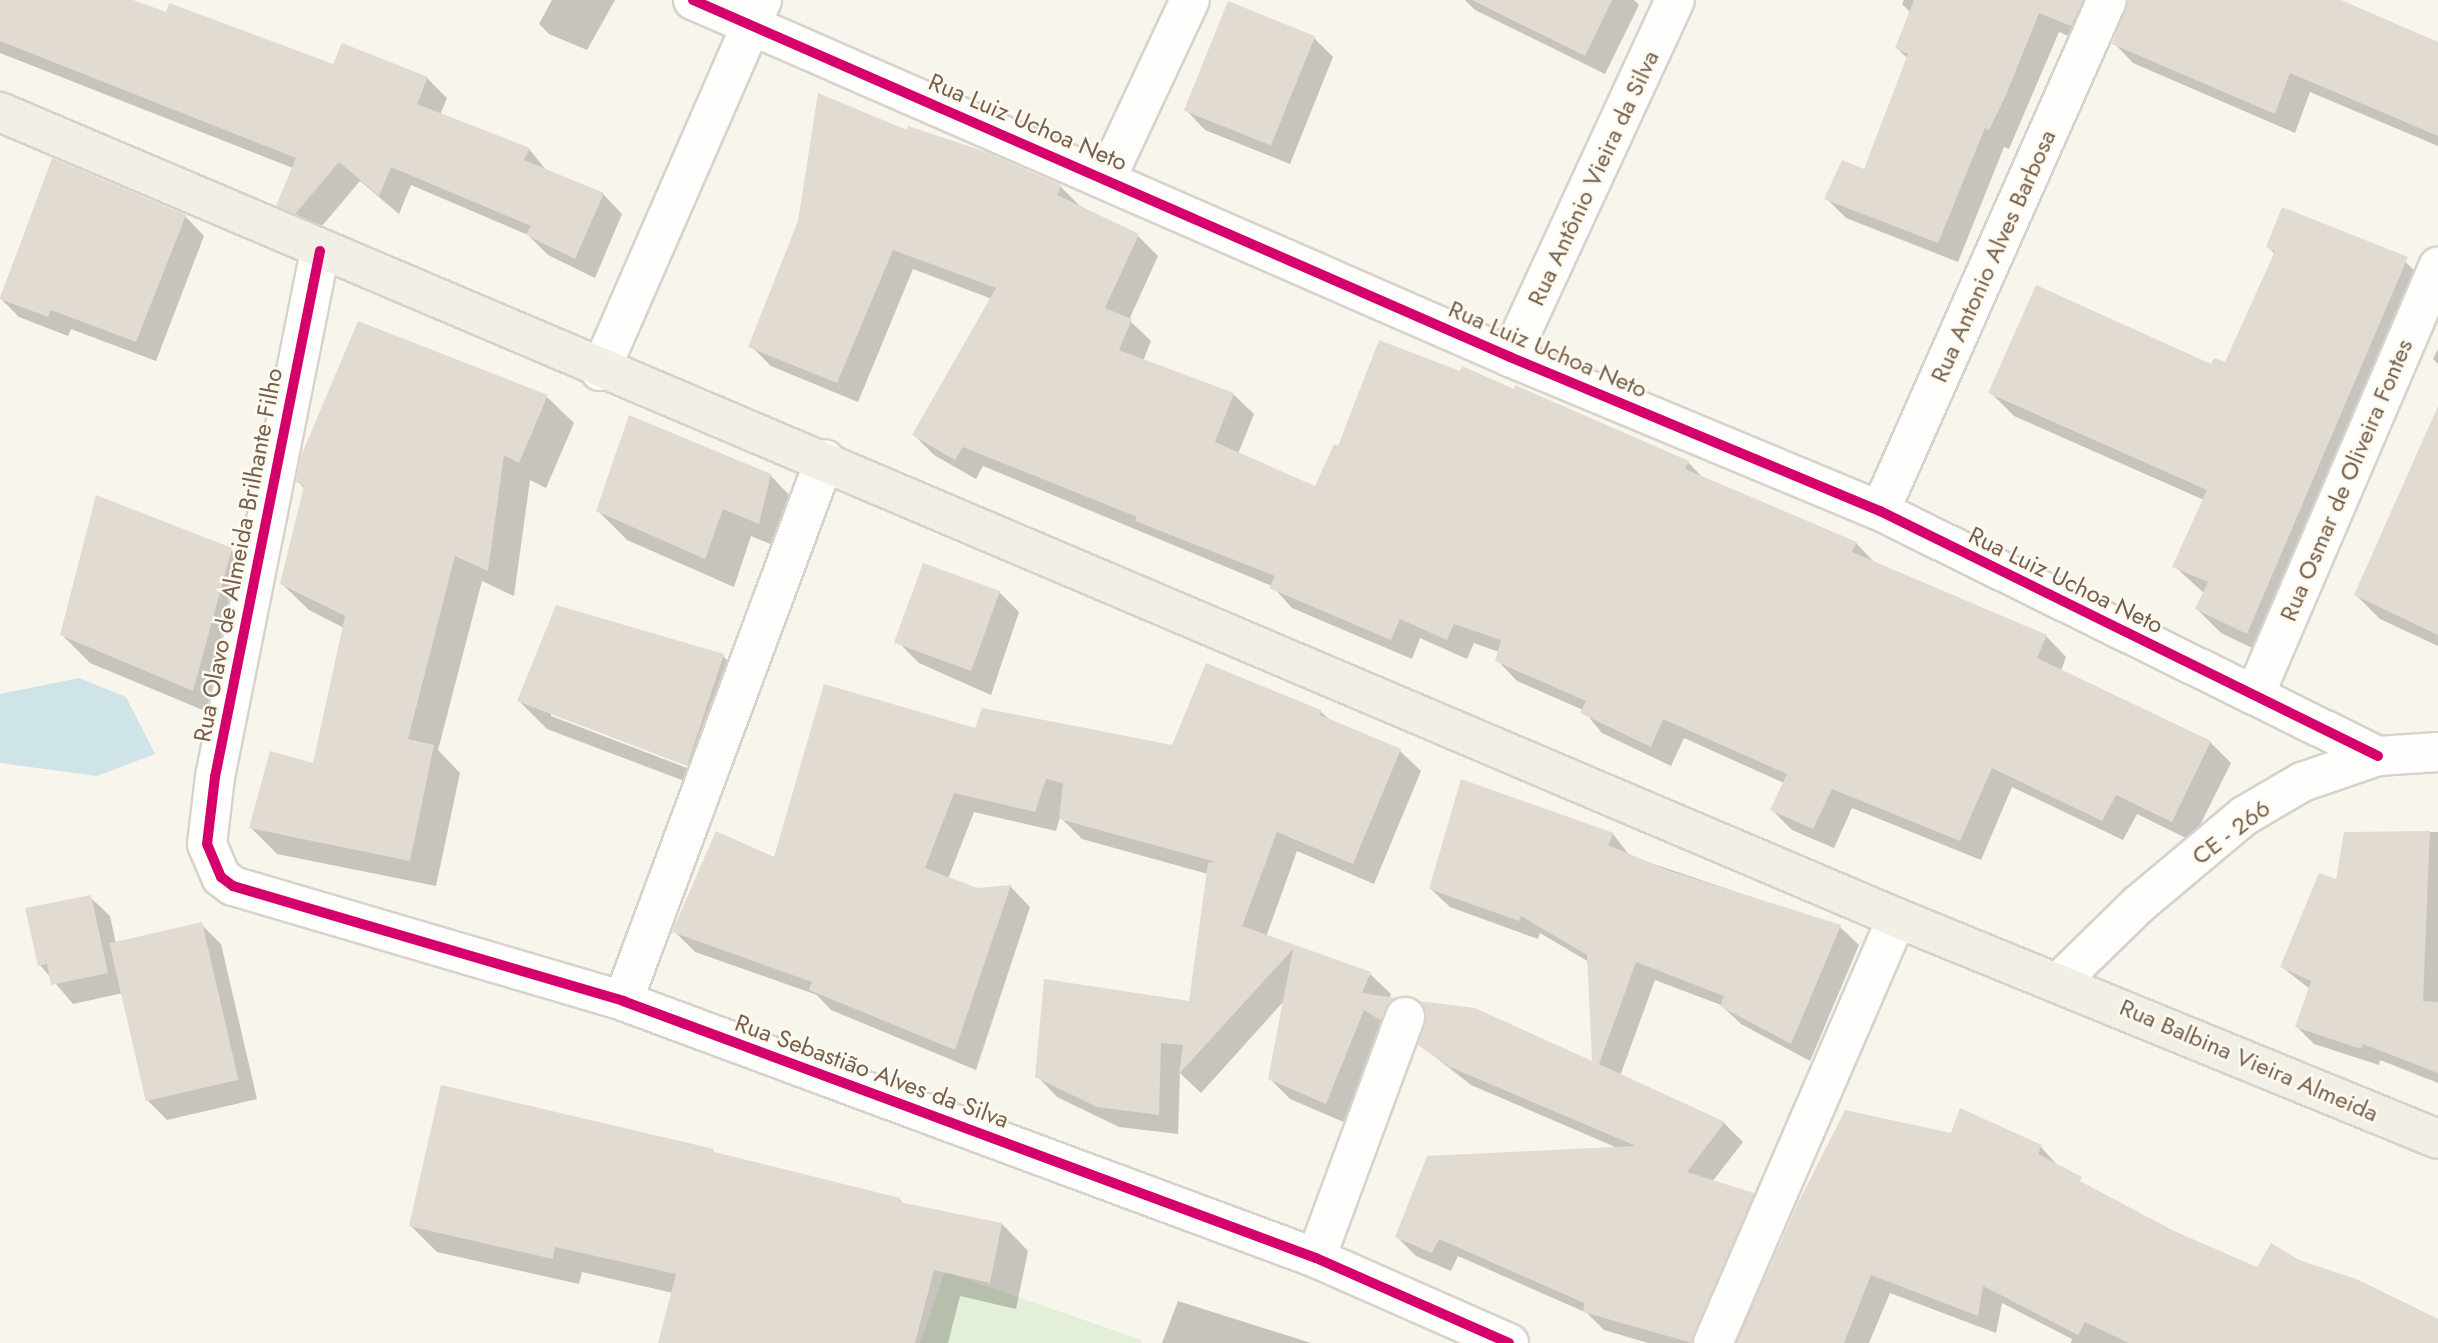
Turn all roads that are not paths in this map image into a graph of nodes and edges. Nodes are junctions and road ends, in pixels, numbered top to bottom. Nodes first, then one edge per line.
1 (692, 0) edge
2 (1190, 0) edge
3 (1675, 0) edge
4 (2107, 0) edge
5 (756, 13) edge
6 (0, 113) edge
7 (1107, 177) junction
8 (320, 251) junction
9 (2438, 267) edge
10 (1510, 357) junction
11 (600, 370) junction
12 (825, 459) junction
13 (1880, 512) junction
14 (2255, 694) junction
15 (2438, 752) edge
16 (2378, 756) junction
17 (214, 867) joint
18 (1898, 918) junction
19 (2060, 981) junction
20 (623, 1001) junction
21 (1405, 1017) dead end
22 (2438, 1139) edge
23 (1316, 1258) junction
24 (1509, 1343) edge
25 (1713, 1343) edge

1 - 5 street, Rua Luiz Uchoa Neto
2 - 7 street
3 - 10 street, Rua Antônio Vieira da Silva
4 - 13 street, Rua Antonio Alves Barbosa
5 - 7 street, Rua Luiz Uchoa Neto
5 - 11 street
6 - 8 main road, Rua Balbina Vieira Almeida
7 - 10 street, Rua Luiz Uchoa Neto
8 - 11 main road, Rua Balbina Vieira Almeida
8 - 17 street, Rua Olavo de Almeida Brilhante Filho
9 - 14 street, Rua Osmar de Oliveira Fontes
10 - 13 street, Rua Luiz Uchoa Neto
11 - 12 main road, Rua Balbina Vieira Almeida
12 - 18 main road, Rua Balbina Vieira Almeida
12 - 20 street
13 - 14 street, Rua Luiz Uchoa Neto
14 - 16 street, Rua Luiz Uchoa Neto
15 - 16 street, CE - 266
16 - 19 street, CE - 266
17 - 20 street, Rua Sebastião Alves da Silva
18 - 19 main road, Rua Balbina Vieira Almeida
18 - 25 street
19 - 22 main road, Rua Balbina Vieira Almeida
20 - 23 street, Rua Sebastião Alves da Silva
21 - 23 street
23 - 24 street, Rua Sebastião Alves da Silva

